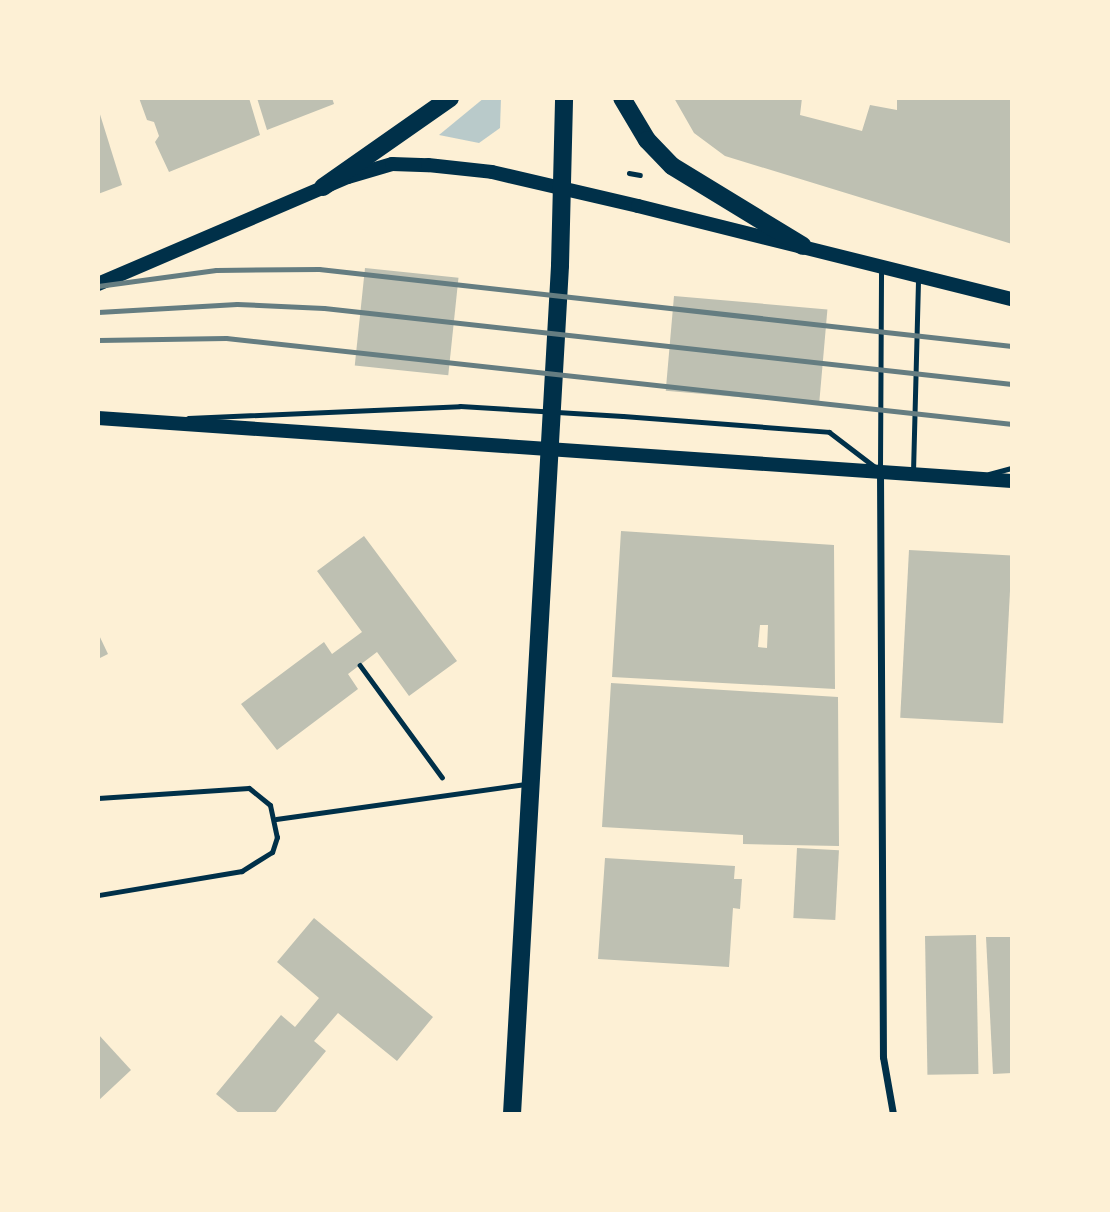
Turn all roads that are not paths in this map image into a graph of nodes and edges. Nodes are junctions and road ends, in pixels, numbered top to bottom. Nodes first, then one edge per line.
1 (450, 98) edge
2 (564, 98) edge
3 (622, 98) edge
4 (323, 187) junction
5 (564, 192) junction
6 (803, 246) junction
7 (881, 266) junction
8 (918, 275) junction
9 (98, 284) edge
10 (1012, 299) edge
11 (550, 411) junction
12 (98, 418) edge
13 (135, 420) junction
14 (547, 450) junction
15 (1012, 468) edge
16 (880, 471) junction
17 (913, 474) junction
18 (972, 479) junction
19 (1012, 481) edge
20 (530, 783) junction
21 (98, 798) edge
22 (276, 819) junction
23 (98, 895) edge
24 (512, 1114) edge
25 (893, 1114) edge

1 - 4 main road
2 - 5 main road
3 - 6 main road
4 - 5 main road
4 - 9 main road
5 - 6 main road
5 - 11 main road
6 - 7 main road
7 - 8 main road
7 - 16 lane
8 - 10 main road
8 - 17 lane
11 - 13 lane
11 - 14 main road
11 - 16 lane
12 - 13 main road
13 - 14 main road
14 - 16 main road
14 - 20 main road
15 - 18 lane
16 - 17 main road
16 - 25 street
17 - 18 main road
18 - 19 main road
20 - 22 lane
20 - 24 main road
21 - 22 lane
22 - 23 lane

